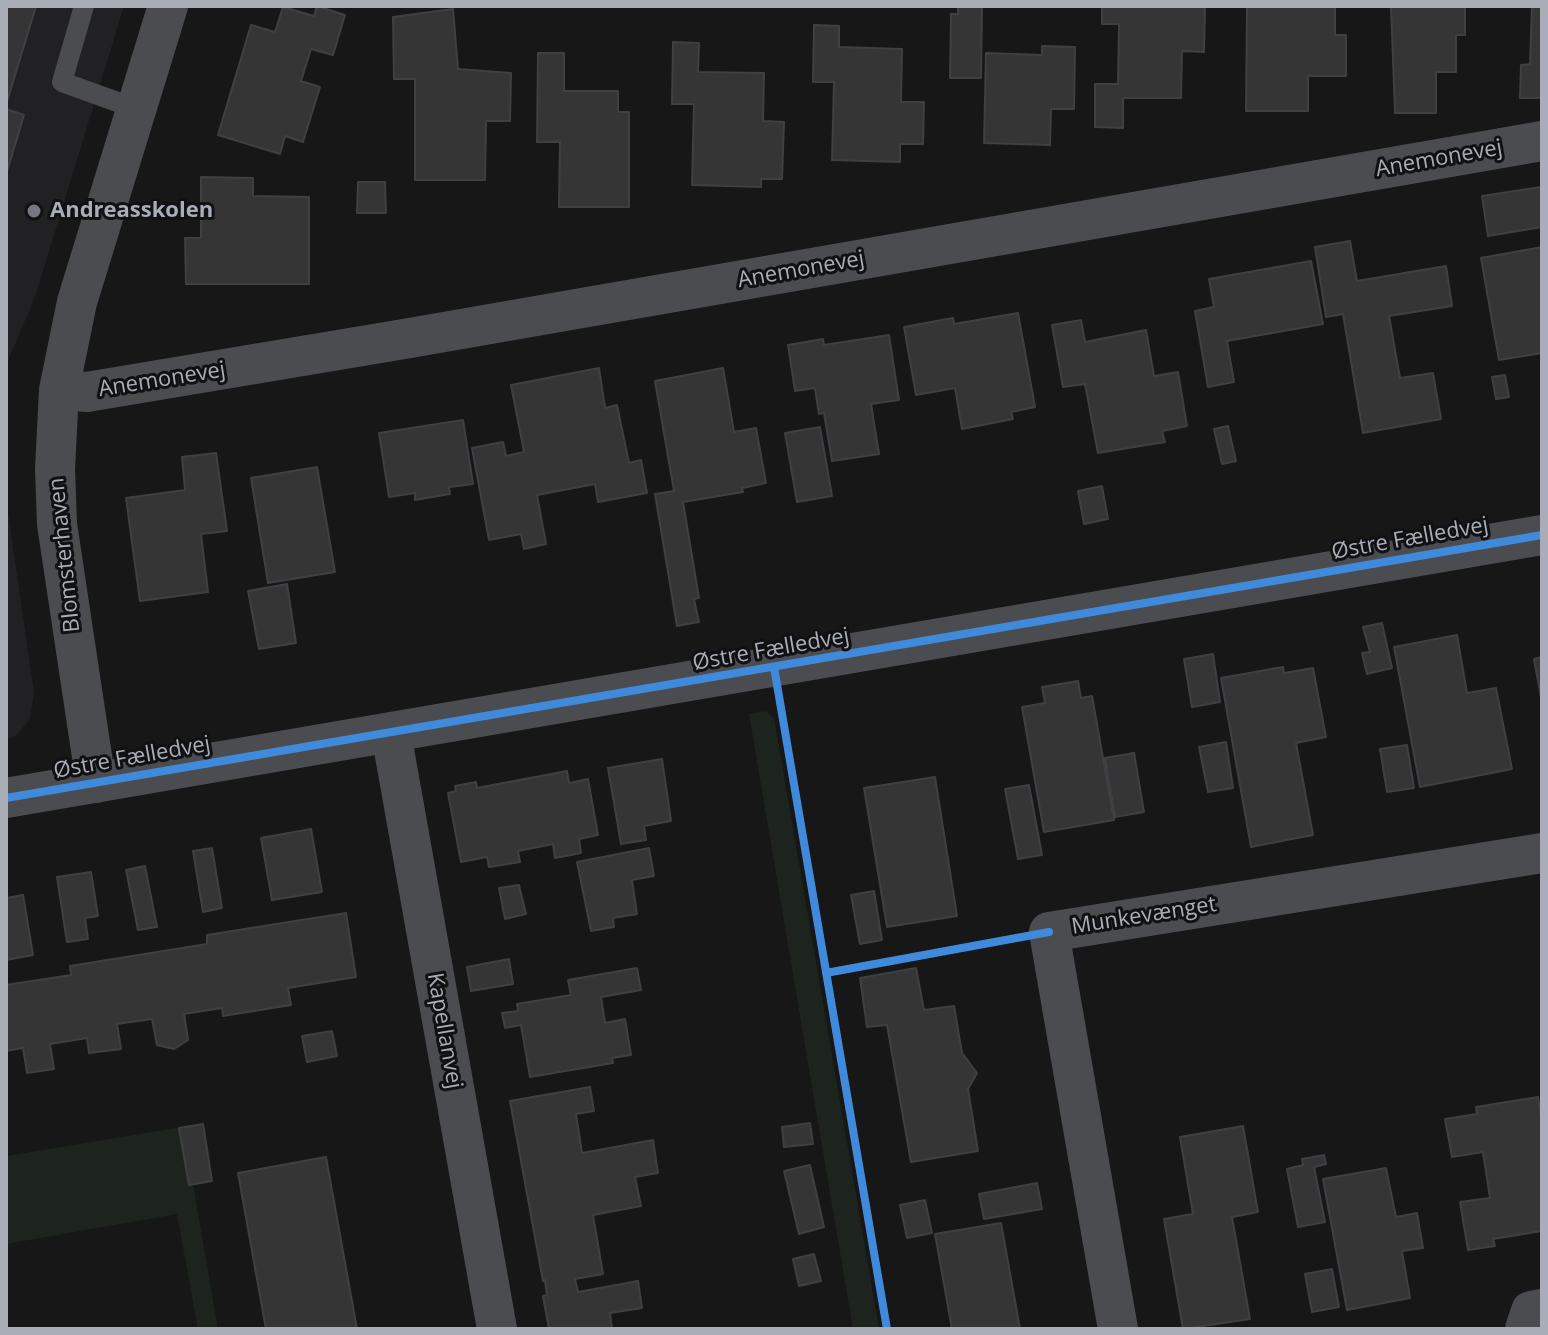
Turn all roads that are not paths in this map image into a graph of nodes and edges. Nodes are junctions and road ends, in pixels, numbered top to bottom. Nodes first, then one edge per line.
1 (84, 6) edge
2 (168, 6) edge
3 (137, 109) junction
4 (1542, 141) edge
5 (59, 390) junction
6 (1542, 535) edge
7 (391, 733) junction
8 (96, 783) junction
9 (6, 798) edge
10 (1542, 853) edge
11 (1542, 1309) edge
12 (497, 1329) edge
13 (1118, 1329) edge
14 (1525, 1329) edge

1 - 3 lane
2 - 3 street, Blomsterhaven
3 - 5 street, Blomsterhaven
4 - 5 street, Anemonevej
5 - 8 street, Blomsterhaven
6 - 7 street, Østre Fælledvej
7 - 8 street, Østre Fælledvej
7 - 12 street, Kapellanvej
8 - 9 street, Østre Fælledvej
10 - 13 street, Munkevænget
11 - 14 street

